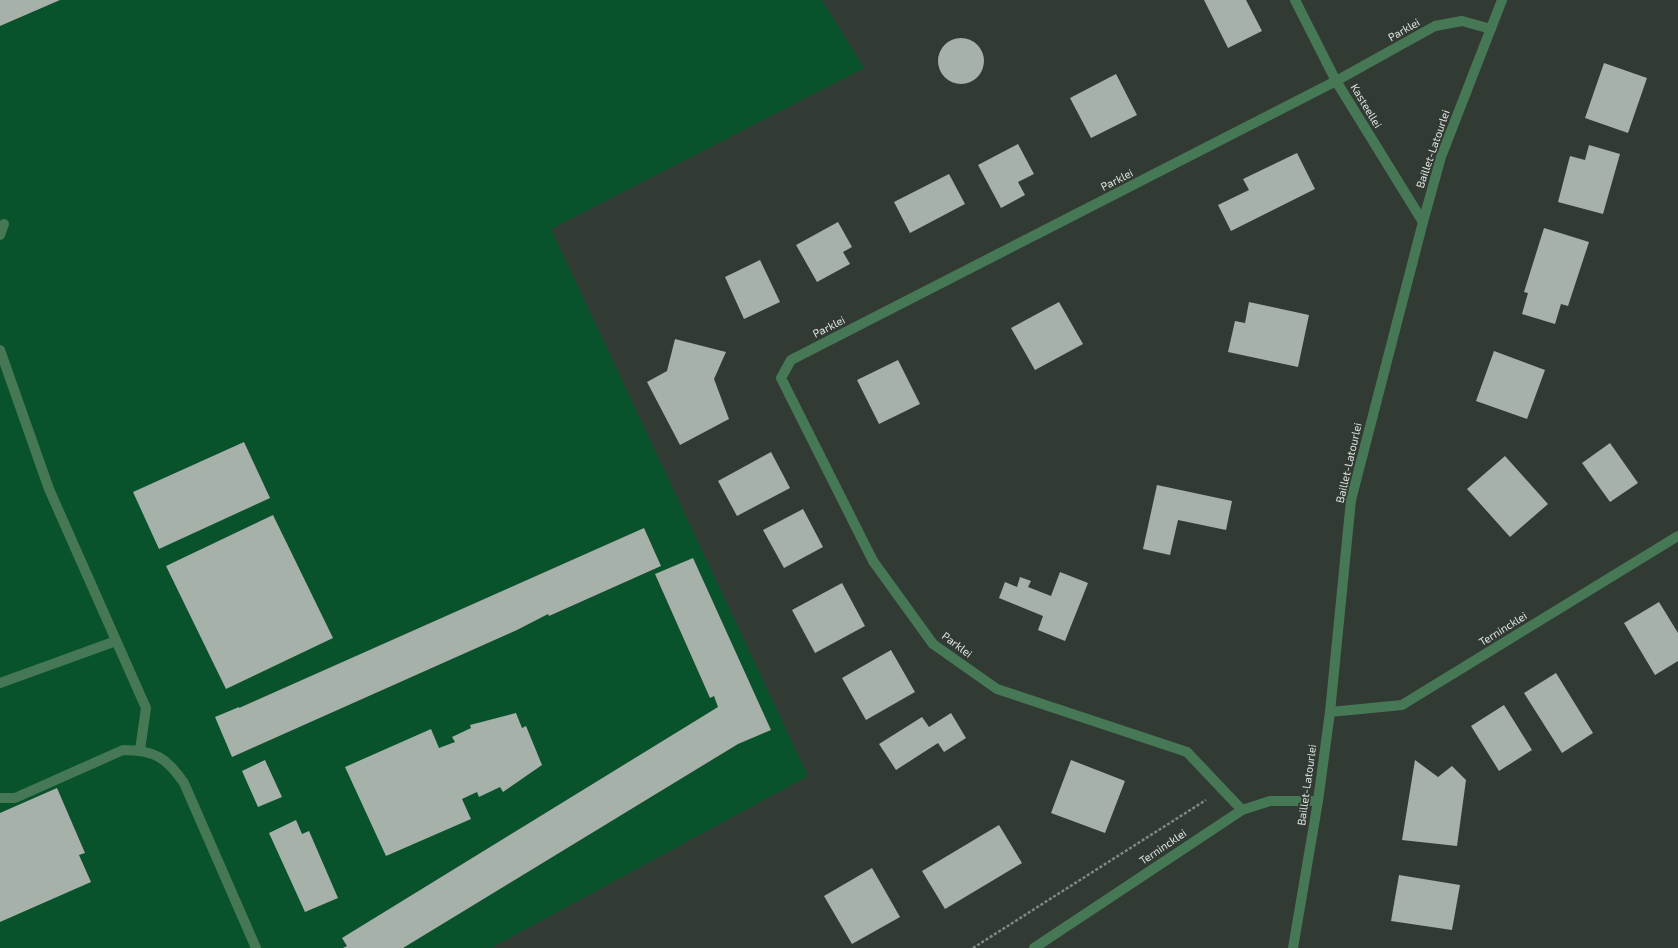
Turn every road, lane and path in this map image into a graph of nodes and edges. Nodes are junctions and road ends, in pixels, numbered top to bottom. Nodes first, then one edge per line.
1 (1295, 0) edge
2 (1502, 0) edge
3 (1491, 29) junction
4 (1336, 81) junction
5 (1422, 222) junction
6 (4, 224) dead end
7 (0, 235) edge
8 (0, 350) edge
9 (1678, 536) edge
10 (116, 641) junction
11 (0, 683) edge
12 (1330, 712) junction
13 (140, 750) junction
14 (0, 798) edge
15 (1318, 802) junction
16 (1242, 810) junction
17 (256, 948) edge
18 (1034, 948) edge
19 (1293, 948) edge

1 - 4 street, Kasteellei
2 - 3 street, Baillet-Latourlei
3 - 4 street, Parklei
3 - 5 street, Baillet-Latourlei
4 - 5 street, Kasteellei
4 - 16 street, Parklei
5 - 12 street, Baillet-Latourlei
6 - 7 street
8 - 10 street
9 - 12 street, Ternincklei
10 - 11 street
10 - 13 street
12 - 15 street, Baillet-Latourlei
13 - 14 street
13 - 17 street
15 - 16 street, Ternincklei
15 - 19 street, Baillet-Latourlei
16 - 18 street, Ternincklei

